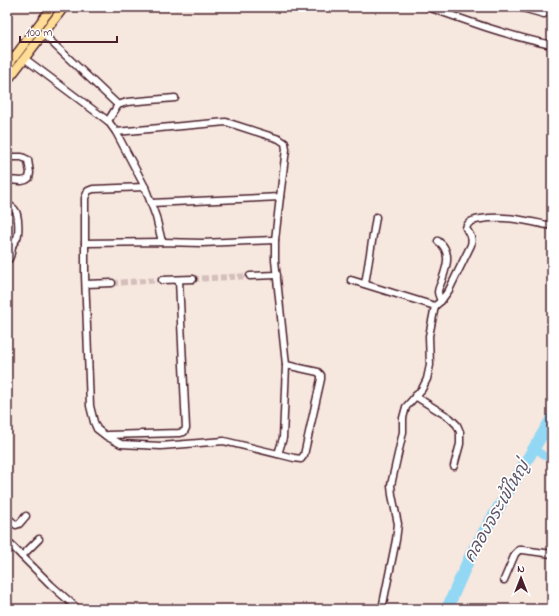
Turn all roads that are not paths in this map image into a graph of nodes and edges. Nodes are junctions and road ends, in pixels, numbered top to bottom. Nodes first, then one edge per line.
1 (52, 7) edge
2 (64, 7) edge
3 (428, 7) edge
4 (519, 7) edge
5 (544, 14) dead end
6 (43, 34) junction
7 (552, 43) edge
8 (24, 58) junction
9 (7, 67) edge
10 (7, 81) edge
11 (175, 98) dead end
12 (118, 105) junction
13 (108, 121) junction
14 (116, 132) junction
15 (7, 157) edge
16 (7, 180) edge
17 (145, 187) junction
18 (280, 197) junction
19 (151, 203) junction
20 (7, 206) edge
21 (376, 217) dead end
22 (552, 226) edge
23 (275, 240) junction
24 (438, 241) dead end
25 (162, 242) junction
26 (85, 243) junction
27 (7, 259) edge
28 (277, 275) junction
29 (250, 276) tunnel mouth
30 (193, 279) tunnel mouth
31 (162, 280) tunnel mouth
32 (179, 280) junction
33 (351, 280) dead end
34 (112, 283) tunnel mouth
35 (86, 284) junction
36 (365, 284) junction
37 (441, 301) junction
38 (435, 306) junction
39 (286, 365) junction
40 (415, 396) junction
41 (106, 436) junction
42 (278, 454) junction
43 (454, 466) dead end
44 (26, 516) dead end
45 (7, 517) edge
46 (39, 539) dead end
47 (7, 541) edge
48 (552, 554) edge
49 (22, 556) junction
50 (504, 580) dead end
51 (78, 609) edge
52 (382, 609) edge

1 - 9 main road
2 - 6 main road
3 - 7 street
4 - 5 street
6 - 8 main road
6 - 12 street
8 - 10 main road
8 - 13 street
11 - 12 street
12 - 13 street
13 - 14 street
14 - 17 street
14 - 18 street
15 - 16 street
17 - 19 street
17 - 26 street
18 - 19 street
18 - 23 street
19 - 25 street
20 - 27 street
21 - 36 street
22 - 37 street
23 - 25 street
23 - 28 street
24 - 37 street
25 - 26 street
26 - 35 street
28 - 29 street
28 - 39 street
30 - 32 street
31 - 32 street
32 - 41 street
33 - 36 street
34 - 35 street
35 - 41 street
36 - 38 street
37 - 38 street
38 - 40 street
39 - 42 street
39 - 42 street
40 - 43 street
40 - 52 street
41 - 42 street
44 - 45 street
46 - 49 street
47 - 49 street
48 - 50 street
49 - 51 street

